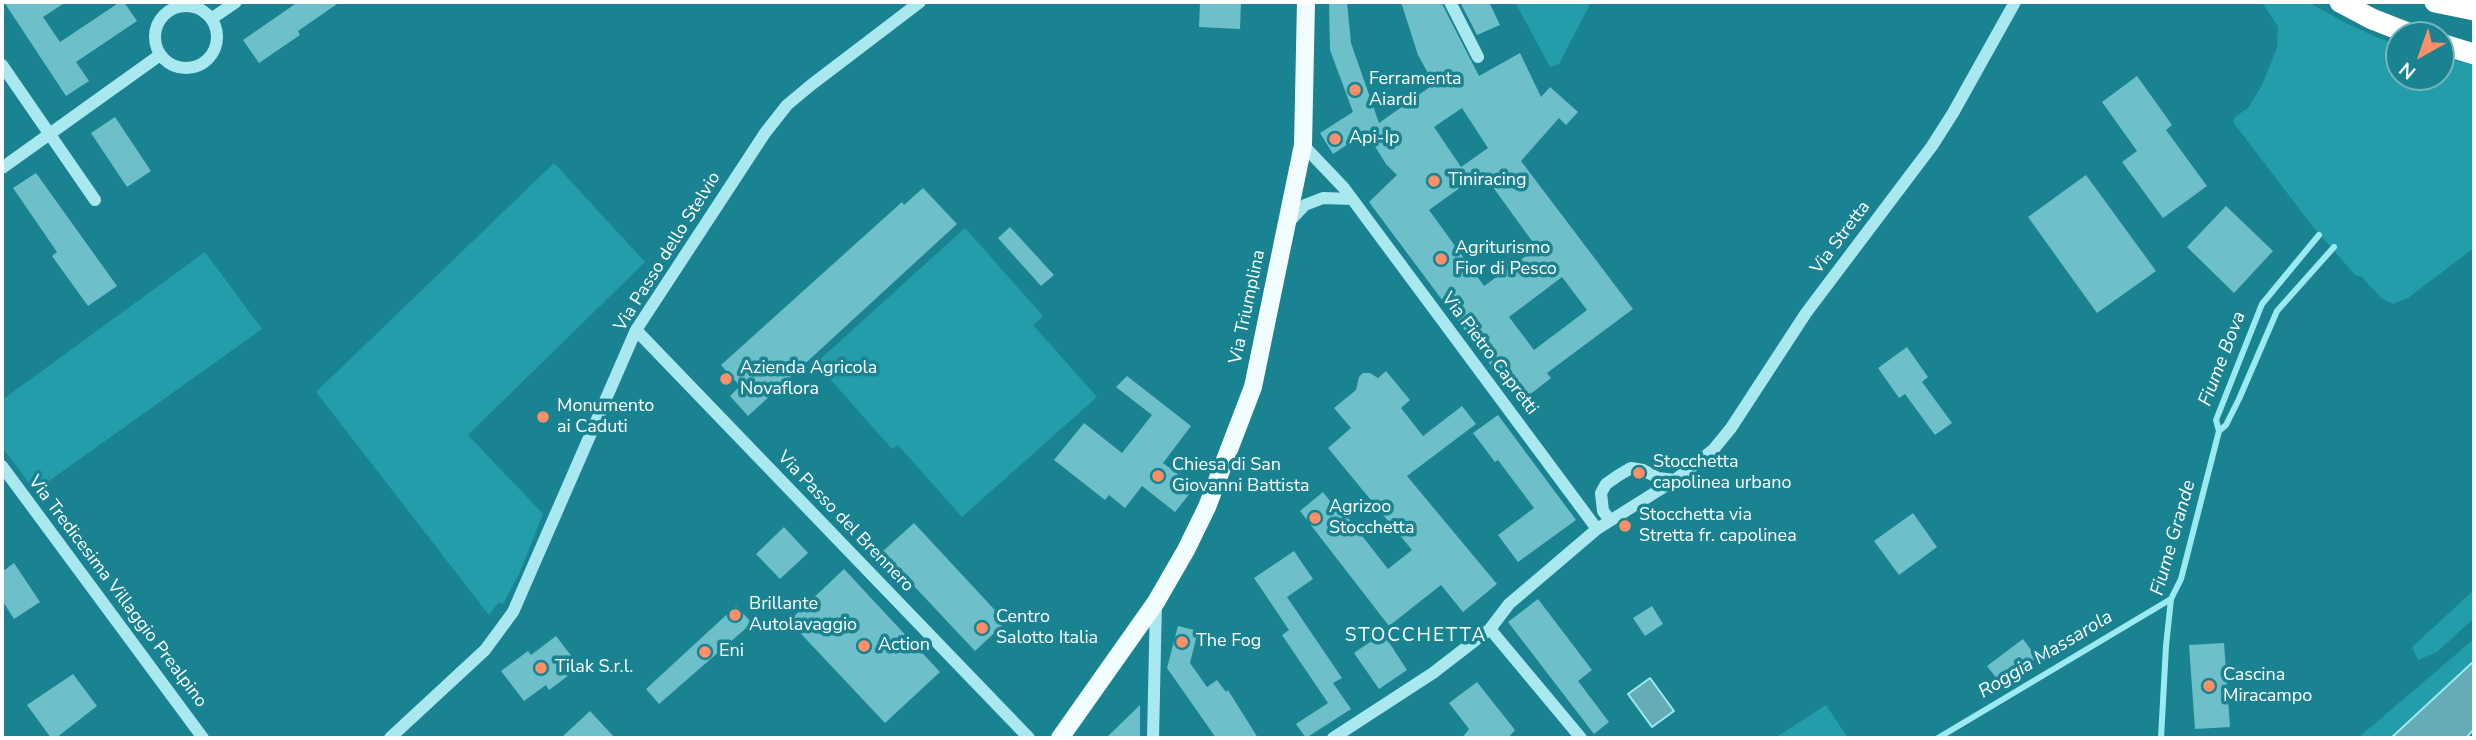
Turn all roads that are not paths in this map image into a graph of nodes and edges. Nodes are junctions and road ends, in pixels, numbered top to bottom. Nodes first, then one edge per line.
1 (236, 2) edge
2 (920, 2) edge
3 (1306, 2) edge
4 (1450, 2) edge
5 (2015, 2) edge
6 (2340, 2) edge
7 (2435, 2) edge
8 (190, 4) edge
9 (2474, 10) edge
10 (211, 19) junction
11 (2385, 24) edge
12 (2455, 48) edge
13 (2474, 54) edge
14 (160, 55) junction
15 (1478, 57) dead end
16 (2, 65) edge
17 (51, 135) junction
18 (1303, 145) junction
19 (2, 168) edge
20 (1352, 199) junction
21 (94, 200) dead end
22 (1286, 225) junction
23 (636, 330) junction
24 (2, 466) edge
25 (1675, 480) junction
26 (1610, 520) junction
27 (1597, 529) junction
28 (1156, 602) junction
29 (1490, 629) junction
30 (203, 738) edge
31 (390, 738) edge
32 (1029, 738) edge
33 (1060, 738) edge
34 (1153, 738) edge
35 (1333, 738) edge
36 (1581, 738) edge

1 - 10 street
2 - 23 street, Via Passo dello Stelvio
3 - 18 main road, Via Triumplina
4 - 15 street
5 - 25 street, Via Stretta
6 - 11 highway
7 - 9 highway
8 - 10 street
8 - 14 street
10 - 14 street
12 - 13 highway
14 - 17 street
16 - 17 street
17 - 19 street
17 - 21 street
18 - 20 street, Via Pietro Capretti
18 - 22 main road, Via Triumplina
20 - 22 street
20 - 27 street, Via Pietro Capretti
22 - 28 main road, Via Triumplina
23 - 31 street, Via Passo dello Stelvio
23 - 32 street, Via Passo del Brennero
24 - 30 street, Via Tredicesima Villaggio Prealpino
25 - 26 street, Via Stretta
25 - 26 street
26 - 27 street, Via Stretta
27 - 29 street, Via Stretta
28 - 33 main road, Via Triumplina
28 - 34 street, Via Triumplina
29 - 35 street, Via Stretta
29 - 36 street

